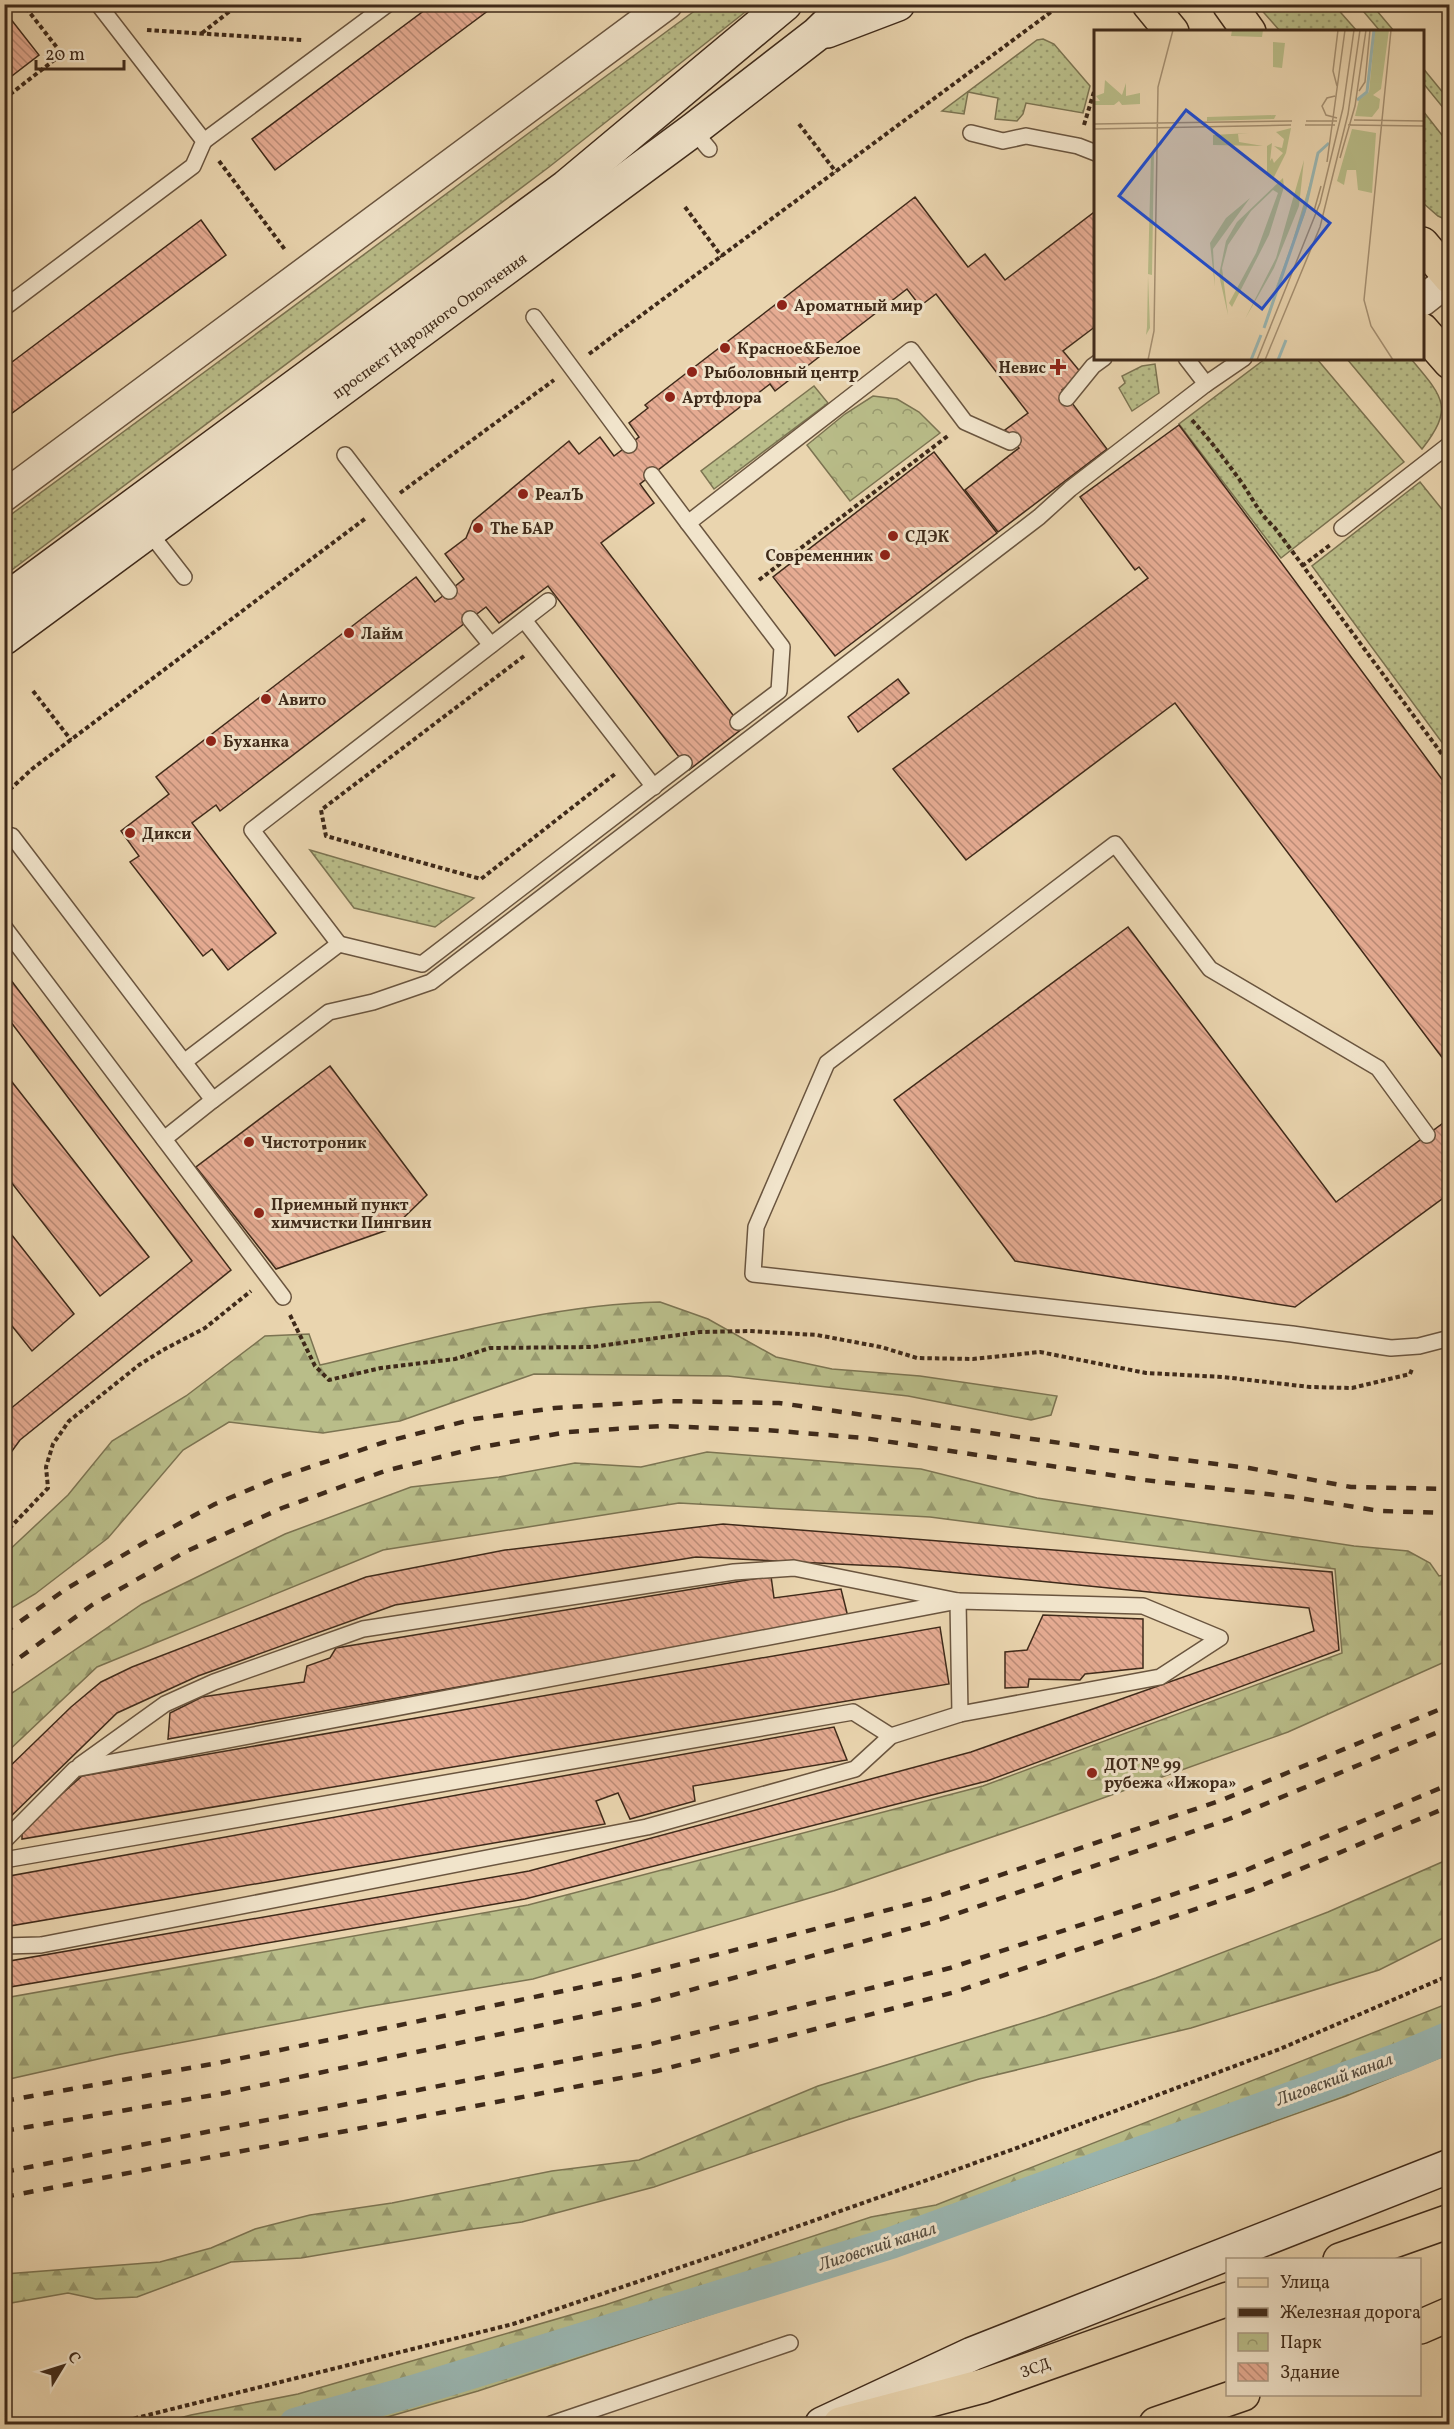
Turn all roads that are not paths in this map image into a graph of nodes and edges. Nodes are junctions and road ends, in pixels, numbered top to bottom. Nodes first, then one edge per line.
1 (98, 4) edge
2 (388, 4) edge
3 (785, 4) edge
4 (849, 4) edge
5 (898, 4) edge
6 (1149, 4) edge
7 (1229, 4) edge
8 (666, 5) edge
9 (1170, 30) edge
10 (1248, 30) edge
11 (817, 34) junction
12 (971, 133) dead end
13 (204, 141) junction
14 (1094, 153) edge
15 (1424, 247) edge
16 (1449, 278) edge
17 (1424, 299) edge
18 (4, 308) edge
19 (534, 317) dead end
20 (1424, 332) edge
21 (1101, 360) edge
22 (1188, 360) edge
23 (1241, 360) edge
24 (1449, 362) edge
25 (1206, 384) junction
26 (1067, 398) dead end
27 (1012, 440) dead end
28 (1449, 444) edge
29 (629, 445) dead end
30 (345, 456) dead end
31 (652, 475) dead end
32 (4, 496) edge
33 (688, 523) junction
34 (1342, 528) road end
35 (149, 531) junction
36 (184, 577) dead end
37 (449, 591) dead end
38 (4, 601) edge
39 (548, 601) dead end
40 (470, 619) dead end
41 (524, 620) junction
42 (4, 638) edge
43 (491, 645) junction
44 (738, 722) dead end
45 (684, 763) dead end
46 (654, 787) junction
47 (4, 835) edge
48 (4, 927) edge
49 (339, 944) junction
50 (184, 1062) junction
51 (213, 1100) junction
52 (1427, 1135) dead end
53 (164, 1139) junction
54 (283, 1297) road end
55 (1449, 1338) edge
56 (958, 1601) junction
57 (960, 1714) junction
58 (891, 1736) junction
59 (75, 1769) junction
60 (4, 1841) edge
61 (4, 1860) edge
62 (4, 1946) edge
63 (1449, 2166) edge
64 (1449, 2221) edge
65 (1343, 2258) edge
66 (1226, 2299) edge
67 (1449, 2314) edge
68 (1421, 2325) edge
69 (790, 2343) dead end
70 (1237, 2396) edge
71 (551, 2424) edge
72 (822, 2424) edge
73 (840, 2424) edge
74 (1156, 2424) edge

1 - 13 lane
2 - 13 lane
3 - 38 main road, проспект Народного Ополчения
4 - 11 main road, проспект Народного Ополчения
5 - 11 main road
6 - 9 main road
7 - 10 main road
8 - 32 street
11 - 35 main road, проспект Народного Ополчения
12 - 14 lane
13 - 18 lane
15 - 16 main road
16 - 17 street
19 - 29 lane
20 - 24 main road
21 - 26 lane
22 - 25 lane
23 - 25 lane
25 - 51 lane
27 - 33 lane
28 - 34 lane
30 - 37 lane
31 - 33 lane
33 - 44 lane
35 - 36 lane
35 - 42 main road, проспект Народного Ополчения
39 - 41 lane
40 - 43 lane
41 - 43 lane
41 - 46 lane
43 - 49 lane
45 - 46 lane
46 - 49 lane
47 - 50 lane
48 - 53 lane
49 - 50 lane
50 - 51 lane
51 - 53 lane
52 - 55 lane
53 - 54 lane
56 - 57 lane
56 - 57 lane
56 - 59 lane
56 - 59 lane
57 - 58 lane
58 - 61 lane
58 - 62 lane
59 - 60 lane
63 - 72 main road
64 - 65 main road
66 - 73 main road, ЗСД
67 - 68 main road
69 - 71 lane
70 - 74 main road

